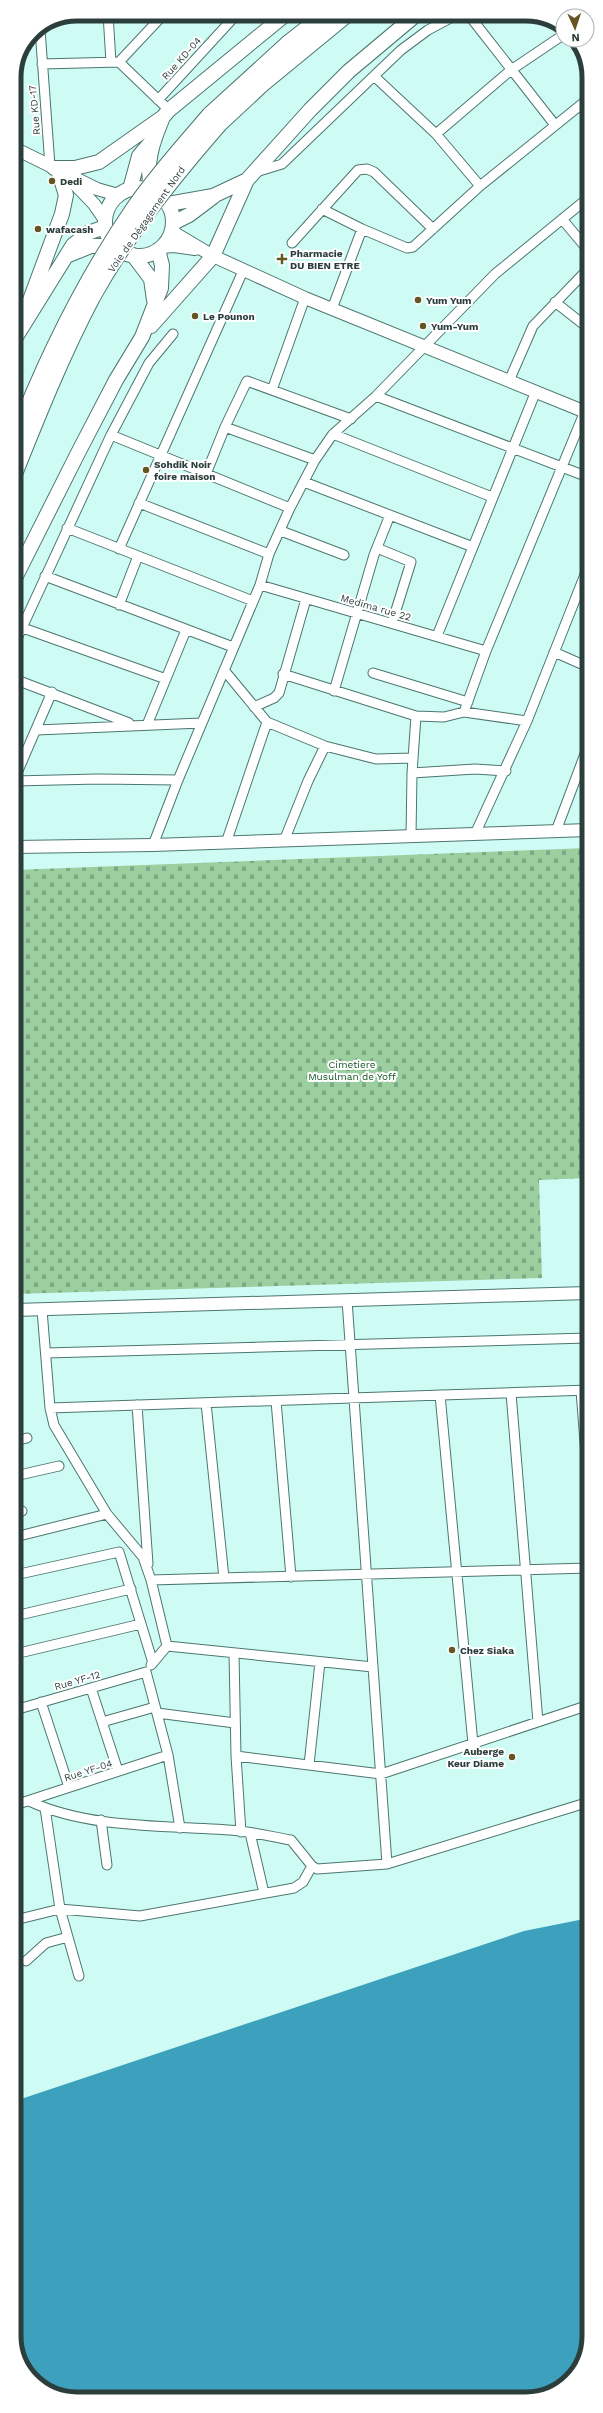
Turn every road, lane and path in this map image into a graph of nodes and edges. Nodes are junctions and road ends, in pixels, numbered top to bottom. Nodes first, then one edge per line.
1 (109, 21) edge
2 (157, 21) edge
3 (231, 21) edge
4 (278, 21) edge
5 (317, 21) edge
6 (338, 21) edge
7 (409, 21) edge
8 (445, 21) edge
9 (473, 21) edge
10 (40, 34) edge
11 (555, 41) edge
12 (115, 62) junction
13 (42, 64) junction
14 (510, 70) junction
15 (374, 77) junction
16 (158, 100) junction
17 (582, 104) edge
18 (166, 113) junction
19 (214, 119) junction
20 (555, 125) junction
21 (436, 134) junction
22 (153, 141) junction
23 (21, 152) edge
24 (56, 169) junction
25 (252, 176) junction
26 (480, 186) junction
27 (130, 189) junction
28 (152, 190) junction
29 (118, 195) junction
30 (213, 196) junction
31 (582, 203) edge
32 (168, 204) junction
33 (322, 208) junction
34 (562, 219) junction
35 (105, 223) junction
36 (172, 227) junction
37 (362, 229) junction
38 (433, 229) junction
39 (292, 243) dead end
40 (582, 243) edge
41 (114, 246) junction
42 (160, 249) junction
43 (133, 255) junction
44 (211, 255) junction
45 (66, 256) junction
46 (243, 271) junction
47 (582, 275) edge
48 (305, 298) junction
49 (555, 302) junction
50 (155, 307) junction
51 (332, 309) junction
52 (582, 323) edge
53 (21, 324) edge
54 (21, 325) edge
55 (173, 334) dead end
56 (142, 337) junction
57 (425, 347) junction
58 (509, 381) junction
59 (272, 390) junction
60 (536, 391) junction
61 (376, 396) junction
62 (582, 410) edge
63 (351, 419) junction
64 (582, 422) edge
65 (21, 425) edge
66 (225, 427) junction
67 (333, 434) junction
68 (111, 435) junction
69 (513, 449) junction
70 (21, 456) edge
71 (160, 456) junction
72 (315, 460) junction
73 (563, 468) junction
74 (206, 474) junction
75 (582, 475) edge
76 (304, 482) junction
77 (492, 497) junction
78 (139, 503) junction
79 (290, 508) junction
80 (390, 515) junction
81 (67, 528) junction
82 (281, 531) junction
83 (473, 546) junction
84 (376, 548) junction
85 (119, 549) junction
86 (268, 554) junction
87 (344, 555) dead end
88 (138, 556) junction
89 (21, 566) edge
90 (45, 576) junction
91 (582, 582) edge
92 (260, 585) junction
93 (306, 599) junction
94 (253, 601) junction
95 (119, 605) junction
96 (356, 613) junction
97 (392, 623) junction
98 (24, 628) junction
99 (186, 630) junction
100 (21, 633) edge
101 (437, 636) junction
102 (233, 647) junction
103 (486, 651) junction
104 (554, 652) junction
105 (582, 664) edge
106 (224, 670) junction
107 (373, 673) dead end
108 (283, 674) junction
109 (166, 679) junction
110 (21, 681) edge
111 (334, 691) junction
112 (52, 692) junction
113 (468, 702) junction
114 (254, 707) junction
115 (464, 712) junction
116 (416, 716) junction
117 (527, 721) junction
118 (267, 722) junction
119 (201, 723) junction
120 (132, 725) junction
121 (147, 725) junction
122 (37, 730) junction
123 (325, 746) junction
124 (413, 758) junction
125 (582, 762) edge
126 (21, 765) edge
127 (506, 771) junction
128 (412, 773) junction
129 (178, 780) junction
130 (21, 781) edge
131 (582, 830) edge
132 (556, 831) junction
133 (475, 834) junction
134 (411, 836) junction
135 (284, 841) junction
136 (226, 843) junction
137 (153, 845) junction
138 (21, 847) edge
139 (582, 1292) edge
140 (347, 1300) junction
141 (21, 1310) edge
142 (42, 1310) junction
143 (582, 1338) edge
144 (351, 1345) junction
145 (46, 1353) junction
146 (582, 1390) edge
147 (512, 1393) junction
148 (440, 1395) junction
149 (354, 1398) junction
150 (276, 1401) junction
151 (206, 1403) junction
152 (138, 1405) junction
153 (50, 1408) junction
154 (27, 1438) dead end
155 (21, 1440) edge
156 (59, 1466) dead end
157 (21, 1475) edge
158 (107, 1514) junction
159 (21, 1536) edge
160 (582, 1568) edge
161 (526, 1570) junction
162 (457, 1572) junction
163 (21, 1574) edge
164 (367, 1574) junction
165 (291, 1576) junction
166 (150, 1577) junction
167 (224, 1578) junction
168 (130, 1589) junction
169 (21, 1615) edge
170 (141, 1624) junction
171 (167, 1646) junction
172 (21, 1653) edge
173 (234, 1653) junction
174 (320, 1662) junction
175 (153, 1663) junction
176 (373, 1667) junction
177 (146, 1672) junction
178 (91, 1688) junction
179 (41, 1702) junction
180 (582, 1707) edge
181 (21, 1708) edge
182 (156, 1710) junction
183 (102, 1722) junction
184 (538, 1722) junction
185 (235, 1723) junction
186 (473, 1744) junction
187 (168, 1755) junction
188 (236, 1756) junction
189 (309, 1765) junction
190 (118, 1772) junction
191 (381, 1774) junction
192 (69, 1787) junction
193 (21, 1803) edge
194 (582, 1804) edge
195 (46, 1808) junction
196 (101, 1820) junction
197 (180, 1828) junction
198 (241, 1832) junction
199 (250, 1833) junction
200 (387, 1864) junction
201 (107, 1865) dead end
202 (312, 1866) junction
203 (264, 1893) junction
204 (60, 1909) junction
205 (21, 1919) edge
206 (68, 1937) junction
207 (26, 1961) dead end
208 (79, 1976) dead end

1 - 12 street
2 - 12 street
3 - 16 street, Rue KD-04
4 - 18 main road
5 - 19 highway, Voie de Dégagement Nord
6 - 19 highway, Voie de Dégagement Nord
7 - 25 main road
8 - 15 street
9 - 14 street
10 - 13 street, Rue KD-17
11 - 14 street
12 - 13 street
12 - 16 street
13 - 24 street, Rue KD-17
14 - 20 street
14 - 21 street
15 - 21 street
15 - 25 street
16 - 18 street
17 - 20 street
18 - 22 main road
18 - 24 main road
19 - 65 highway, Voie de Dégagement Nord, bridge
19 - 70 highway, Voie de Dégagement Nord, bridge
20 - 26 street
21 - 26 street
22 - 27 main road
22 - 28 main road
23 - 24 street
24 - 29 street
24 - 35 street
24 - 53 main road
25 - 30 main road
25 - 44 main road
26 - 38 street
27 - 28 main road
27 - 29 main road
28 - 32 main road
29 - 35 main road
30 - 32 main road
30 - 36 main road
31 - 34 street
32 - 36 main road
33 - 37 street
33 - 38 street
33 - 39 street
34 - 40 street
34 - 57 street
35 - 41 main road
35 - 45 main road
36 - 42 main road
36 - 44 street
37 - 38 street
37 - 51 street
41 - 43 main road
41 - 45 main road
42 - 43 main road
42 - 44 street
42 - 50 main road
43 - 50 main road
44 - 46 street
44 - 56 main road
45 - 54 main road
46 - 48 street
46 - 71 street
47 - 49 street
48 - 51 street
48 - 59 street
49 - 52 street
49 - 58 street
50 - 56 main road
51 - 57 street
55 - 68 street
56 - 89 main road
57 - 58 street
57 - 61 street
58 - 60 street
59 - 63 street
59 - 66 street
60 - 62 street
60 - 69 street
61 - 63 street
61 - 69 street
63 - 67 street
64 - 73 street
66 - 72 street
66 - 74 street
67 - 72 street
67 - 77 street
68 - 71 street
68 - 81 street
69 - 73 street
69 - 77 street
71 - 74 street
71 - 78 street
72 - 76 street
73 - 75 street
73 - 103 street
74 - 79 street
76 - 79 street
76 - 80 street
77 - 83 street
78 - 85 street
78 - 86 street
79 - 82 street
80 - 83 street
80 - 84 street
81 - 85 street
81 - 90 street
82 - 86 street
82 - 87 street
83 - 101 street
84 - 96 street
84 - 97 street
85 - 88 street
86 - 92 street
88 - 94 street
88 - 95 street
90 - 95 street
90 - 98 street
91 - 104 street
92 - 93 street, Medima rue 22
92 - 94 street
93 - 96 street, Medima rue 22
93 - 108 street
94 - 102 street
95 - 99 street
96 - 97 street, Medima rue 22
96 - 111 street
97 - 101 street, Medima rue 22
98 - 100 street
98 - 109 street
99 - 102 street
99 - 109 street
101 - 103 street, Medima rue 22
102 - 106 street
103 - 113 street
104 - 105 street
104 - 117 street
106 - 114 street
106 - 119 street
107 - 113 street
108 - 111 street
108 - 114 street
109 - 121 street
110 - 112 street
111 - 116 street
112 - 120 street
112 - 122 street
113 - 115 street
114 - 118 street
115 - 116 street
115 - 117 street
116 - 124 street
117 - 127 street
118 - 123 street
118 - 136 street
119 - 121 street
119 - 129 street
120 - 121 street
120 - 122 street
122 - 126 street
123 - 124 street
123 - 135 street
124 - 128 street
125 - 132 street
127 - 128 street
127 - 133 street
128 - 134 street
129 - 130 street
129 - 137 street
131 - 132 street
132 - 133 street
133 - 134 street
134 - 135 street
135 - 136 street
136 - 137 street
137 - 138 street
139 - 140 street
140 - 142 street
140 - 144 street
141 - 142 street
142 - 145 street
143 - 144 street
144 - 145 street
144 - 149 street
145 - 153 street
146 - 147 street
147 - 148 street
147 - 161 street
148 - 149 street
148 - 162 street
149 - 150 street
149 - 164 street
150 - 151 street
150 - 165 street
151 - 152 street
151 - 167 street
152 - 153 street
152 - 166 street
153 - 158 street
154 - 155 street
156 - 157 street
158 - 159 street
158 - 166 street
160 - 161 street
161 - 162 street
161 - 184 street
162 - 164 street
162 - 186 street
163 - 168 street
164 - 165 street
164 - 176 street
165 - 167 street
166 - 167 street
166 - 171 street
168 - 169 street
168 - 170 street
170 - 172 street
170 - 175 street
171 - 173 street
171 - 175 street
173 - 174 street
173 - 185 street
174 - 176 street
174 - 189 street
175 - 177 street
176 - 191 street
177 - 178 street, Rue YF-12
177 - 182 street
178 - 179 street, Rue YF-12
178 - 183 street
179 - 181 street, Rue YF-12
179 - 192 street
180 - 184 street
182 - 183 street
182 - 185 street
182 - 187 street
183 - 190 street
184 - 186 street
185 - 188 street
186 - 191 street
187 - 190 street, Rue YF-04
187 - 197 street
188 - 189 street
188 - 198 street
189 - 191 street
190 - 192 street, Rue YF-04
191 - 200 street
192 - 193 street, Rue YF-04
193 - 195 street
194 - 200 street
195 - 196 street
195 - 204 street
196 - 197 street
196 - 201 street
197 - 198 street
198 - 199 street
199 - 202 street
199 - 203 street
200 - 202 street
202 - 203 street
203 - 204 street
204 - 205 street
204 - 206 street
206 - 207 street
206 - 208 street

